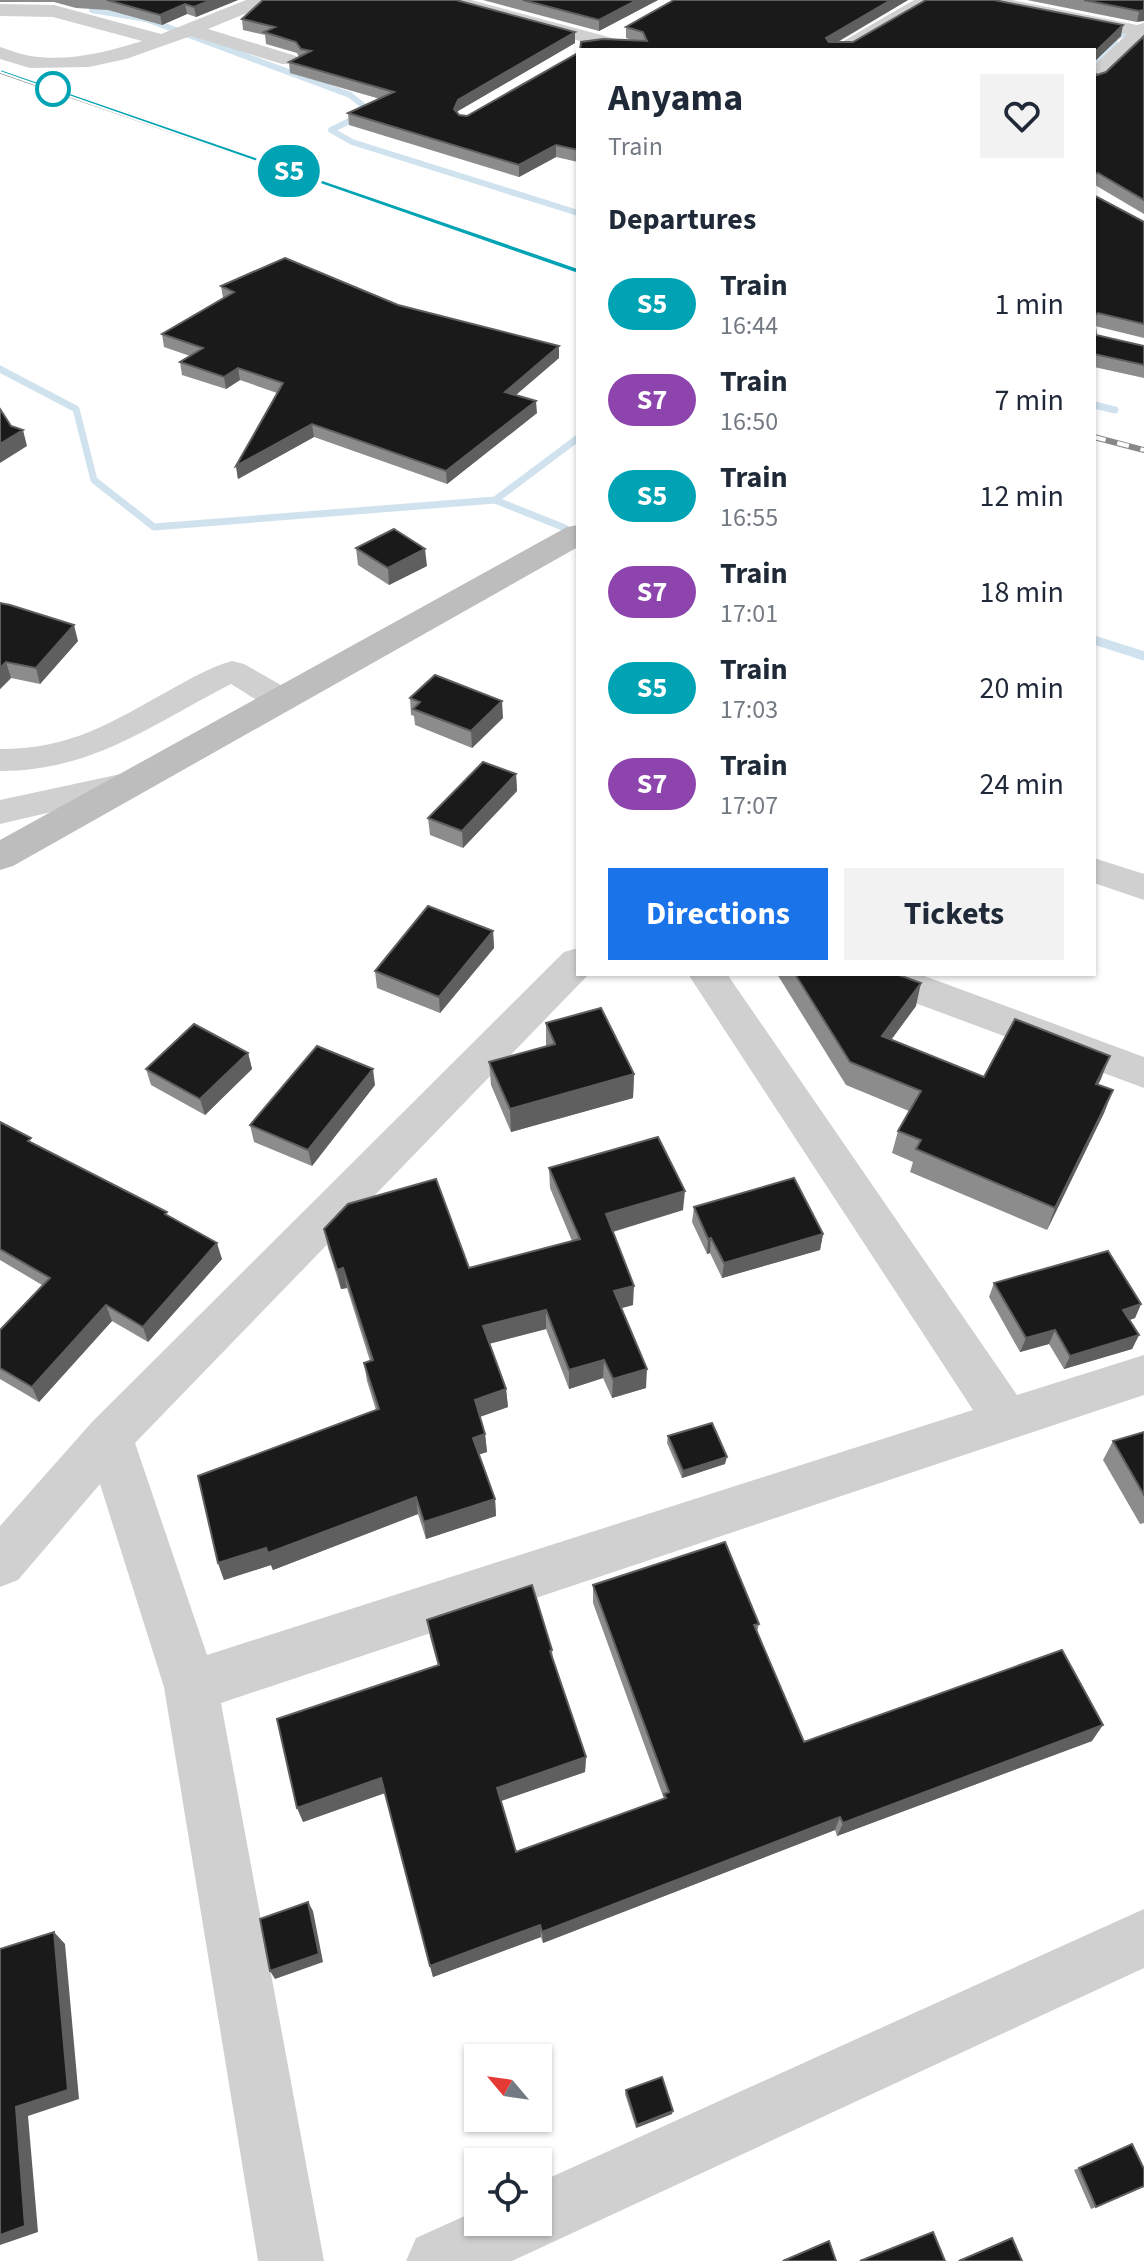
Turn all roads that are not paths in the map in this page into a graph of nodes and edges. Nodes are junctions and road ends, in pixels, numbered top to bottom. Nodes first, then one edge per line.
1 (262, 0) edge
2 (450, 0) edge
3 (928, 0) edge
4 (983, 0) edge
5 (0, 10) edge
6 (625, 28) edge
7 (187, 29) junction
8 (1143, 30) edge
9 (160, 40) junction
10 (591, 46) edge
11 (613, 48) edge
12 (842, 48) edge
13 (0, 53) edge
14 (289, 60) edge
15 (1096, 75) edge
16 (576, 535) edge
17 (283, 700) junction
18 (0, 760) edge
19 (130, 783) junction
20 (0, 812) edge
21 (0, 857) edge
22 (1096, 871) edge
23 (1144, 887) edge
24 (576, 964) edge
25 (708, 976) edge
26 (883, 976) edge
27 (1144, 1073) edge
28 (1144, 1375) edge
29 (1007, 1421) junction
30 (109, 1437) junction
31 (0, 1563) edge
32 (191, 1687) junction
33 (1144, 1938) edge
34 (552, 2210) edge
35 (493, 2236) edge
36 (291, 2261) edge
37 (439, 2261) edge

1 - 7 street
2 - 10 street
3 - 12 street
4 - 8 street
5 - 9 street
6 - 10 street
7 - 9 street
7 - 14 street
8 - 15 street
9 - 13 street
10 - 11 street
16 - 17 street
17 - 18 street
17 - 19 street
19 - 20 street
19 - 21 street
22 - 23 street
24 - 30 street
25 - 29 street
26 - 27 street
28 - 29 street
29 - 32 street
30 - 31 street
30 - 32 street
32 - 36 street
33 - 34 street
35 - 37 street

